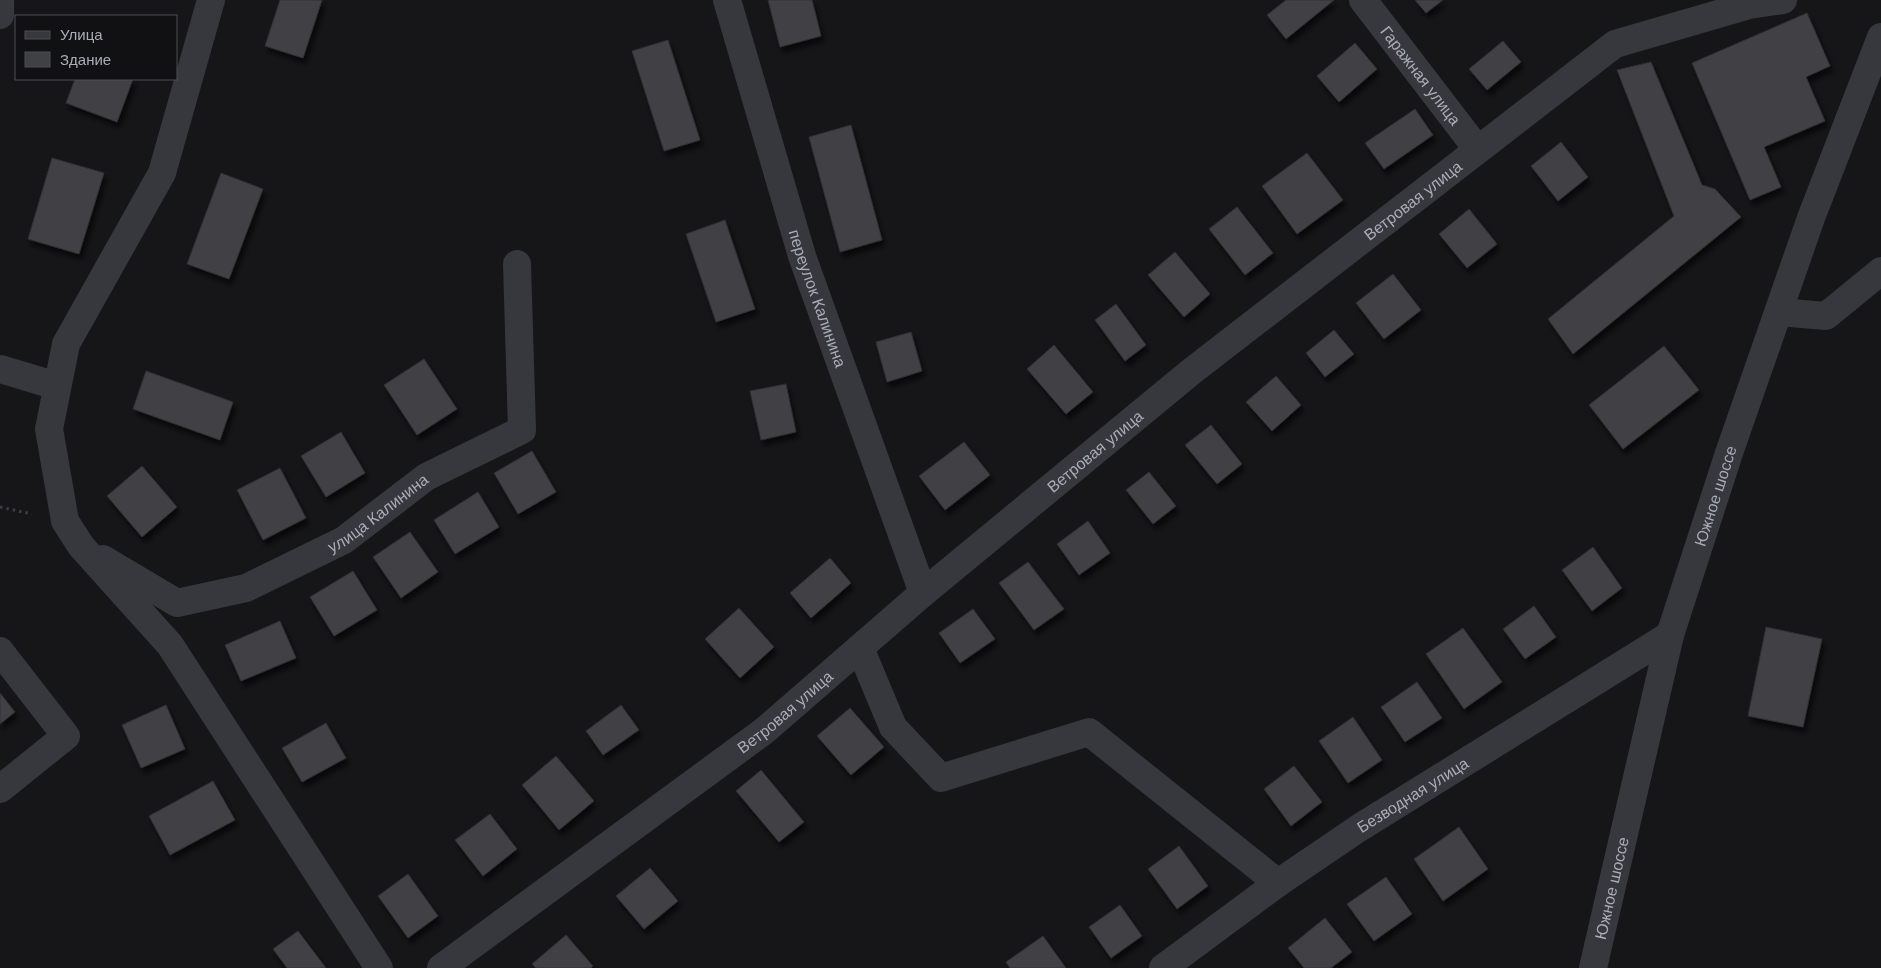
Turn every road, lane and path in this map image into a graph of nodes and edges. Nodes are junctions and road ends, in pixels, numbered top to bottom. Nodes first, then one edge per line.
1 (0, 0) edge
2 (211, 0) edge
3 (727, 0) edge
4 (1363, 0) edge
5 (1783, 0) edge
6 (0, 15) edge
7 (1881, 37) edge
8 (1478, 150) junction
9 (517, 264) dead end
10 (1881, 271) edge
11 (1779, 312) junction
12 (0, 369) edge
13 (57, 386) junction
14 (81, 546) junction
15 (922, 593) junction
16 (1670, 635) junction
17 (860, 648) junction
18 (0, 651) edge
19 (0, 789) edge
20 (1278, 883) junction
21 (379, 968) edge
22 (441, 968) edge
23 (1163, 968) edge
24 (1593, 968) edge

1 - 6 street
2 - 13 street, улица Калинина
3 - 15 street, переулок Калинина
4 - 8 street, Гаражная улица
5 - 8 street, Ветровая улица
7 - 11 street, Южное шоссе
8 - 15 street, Ветровая улица
9 - 14 street, улица Калинина
10 - 11 street
11 - 16 street, Южное шоссе
12 - 13 street
13 - 14 street, улица Калинина
14 - 21 street, улица Калинина
15 - 17 street, Ветровая улица
16 - 20 street, Безводная улица
16 - 24 street, Южное шоссе
17 - 20 street
17 - 22 street, Ветровая улица
18 - 19 street
20 - 23 street, Безводная улица

